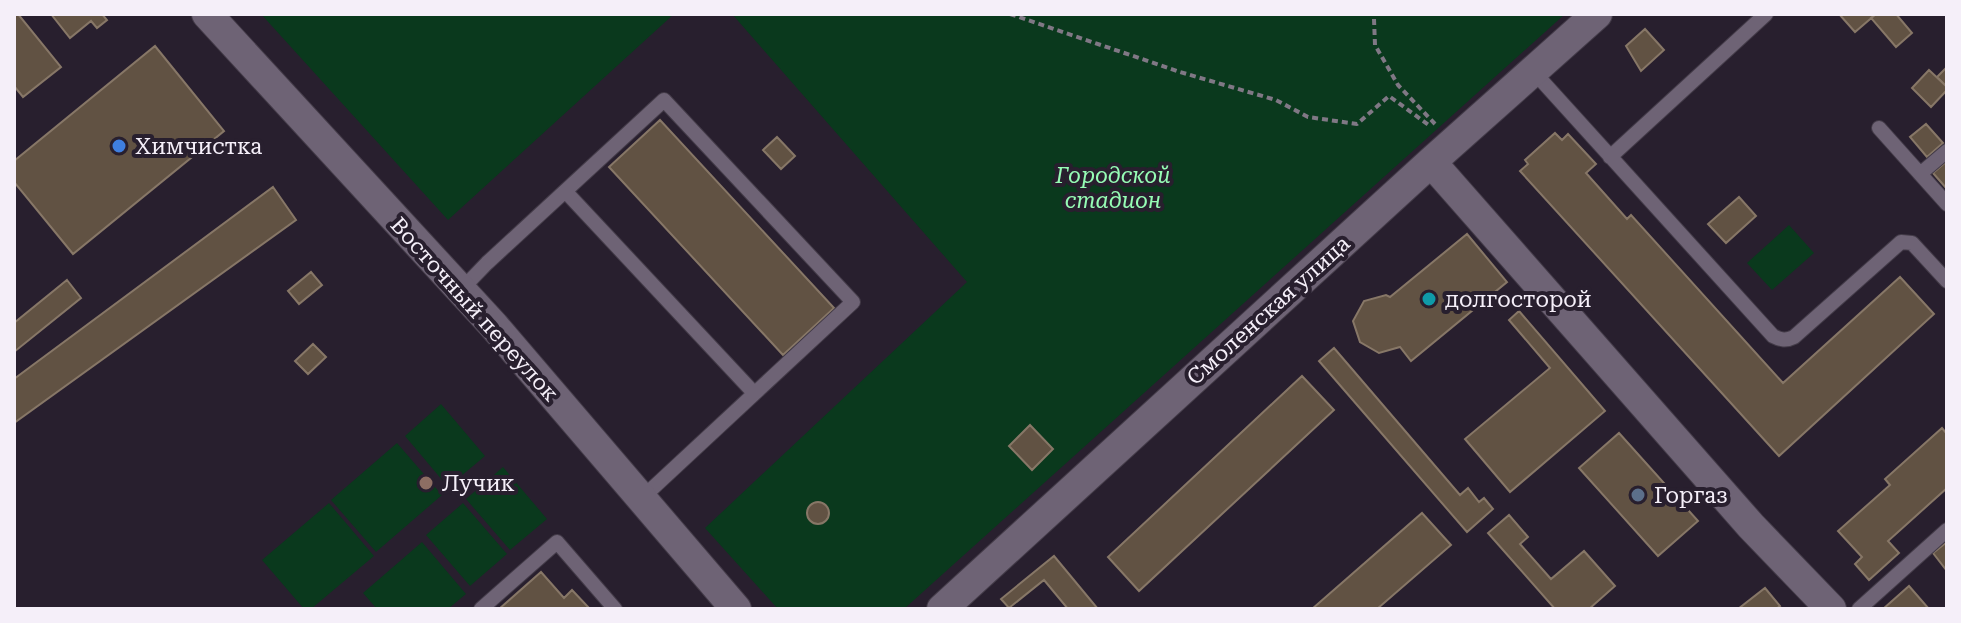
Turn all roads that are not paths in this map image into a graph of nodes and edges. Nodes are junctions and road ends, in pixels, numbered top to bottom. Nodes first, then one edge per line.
1 (207, 14) edge
2 (1597, 14) edge
3 (1766, 14) edge
4 (1533, 71) junction
5 (1879, 128) dead end
6 (1947, 151) edge
7 (1442, 152) junction
8 (1610, 157) junction
9 (1920, 174) junction
10 (566, 192) junction
11 (1947, 204) edge
12 (1947, 281) edge
13 (461, 290) junction
14 (754, 393) junction
15 (641, 499) junction
16 (1947, 530) edge
17 (726, 602) edge
18 (481, 609) edge
19 (615, 609) edge
20 (942, 609) edge
21 (1831, 609) edge
22 (1859, 609) edge

1 - 13 street, Восточный переулок
2 - 4 street, Смоленская улица
3 - 8 lane
4 - 7 street, Смоленская улица
4 - 8 lane
5 - 9 lane
6 - 9 lane
7 - 20 street, Смоленская улица
7 - 21 street
8 - 12 lane
9 - 11 lane
10 - 13 lane
10 - 14 lane
10 - 14 lane
13 - 15 street, Восточный переулок
14 - 15 lane
15 - 17 street, Восточный переулок
16 - 22 lane
18 - 19 lane

